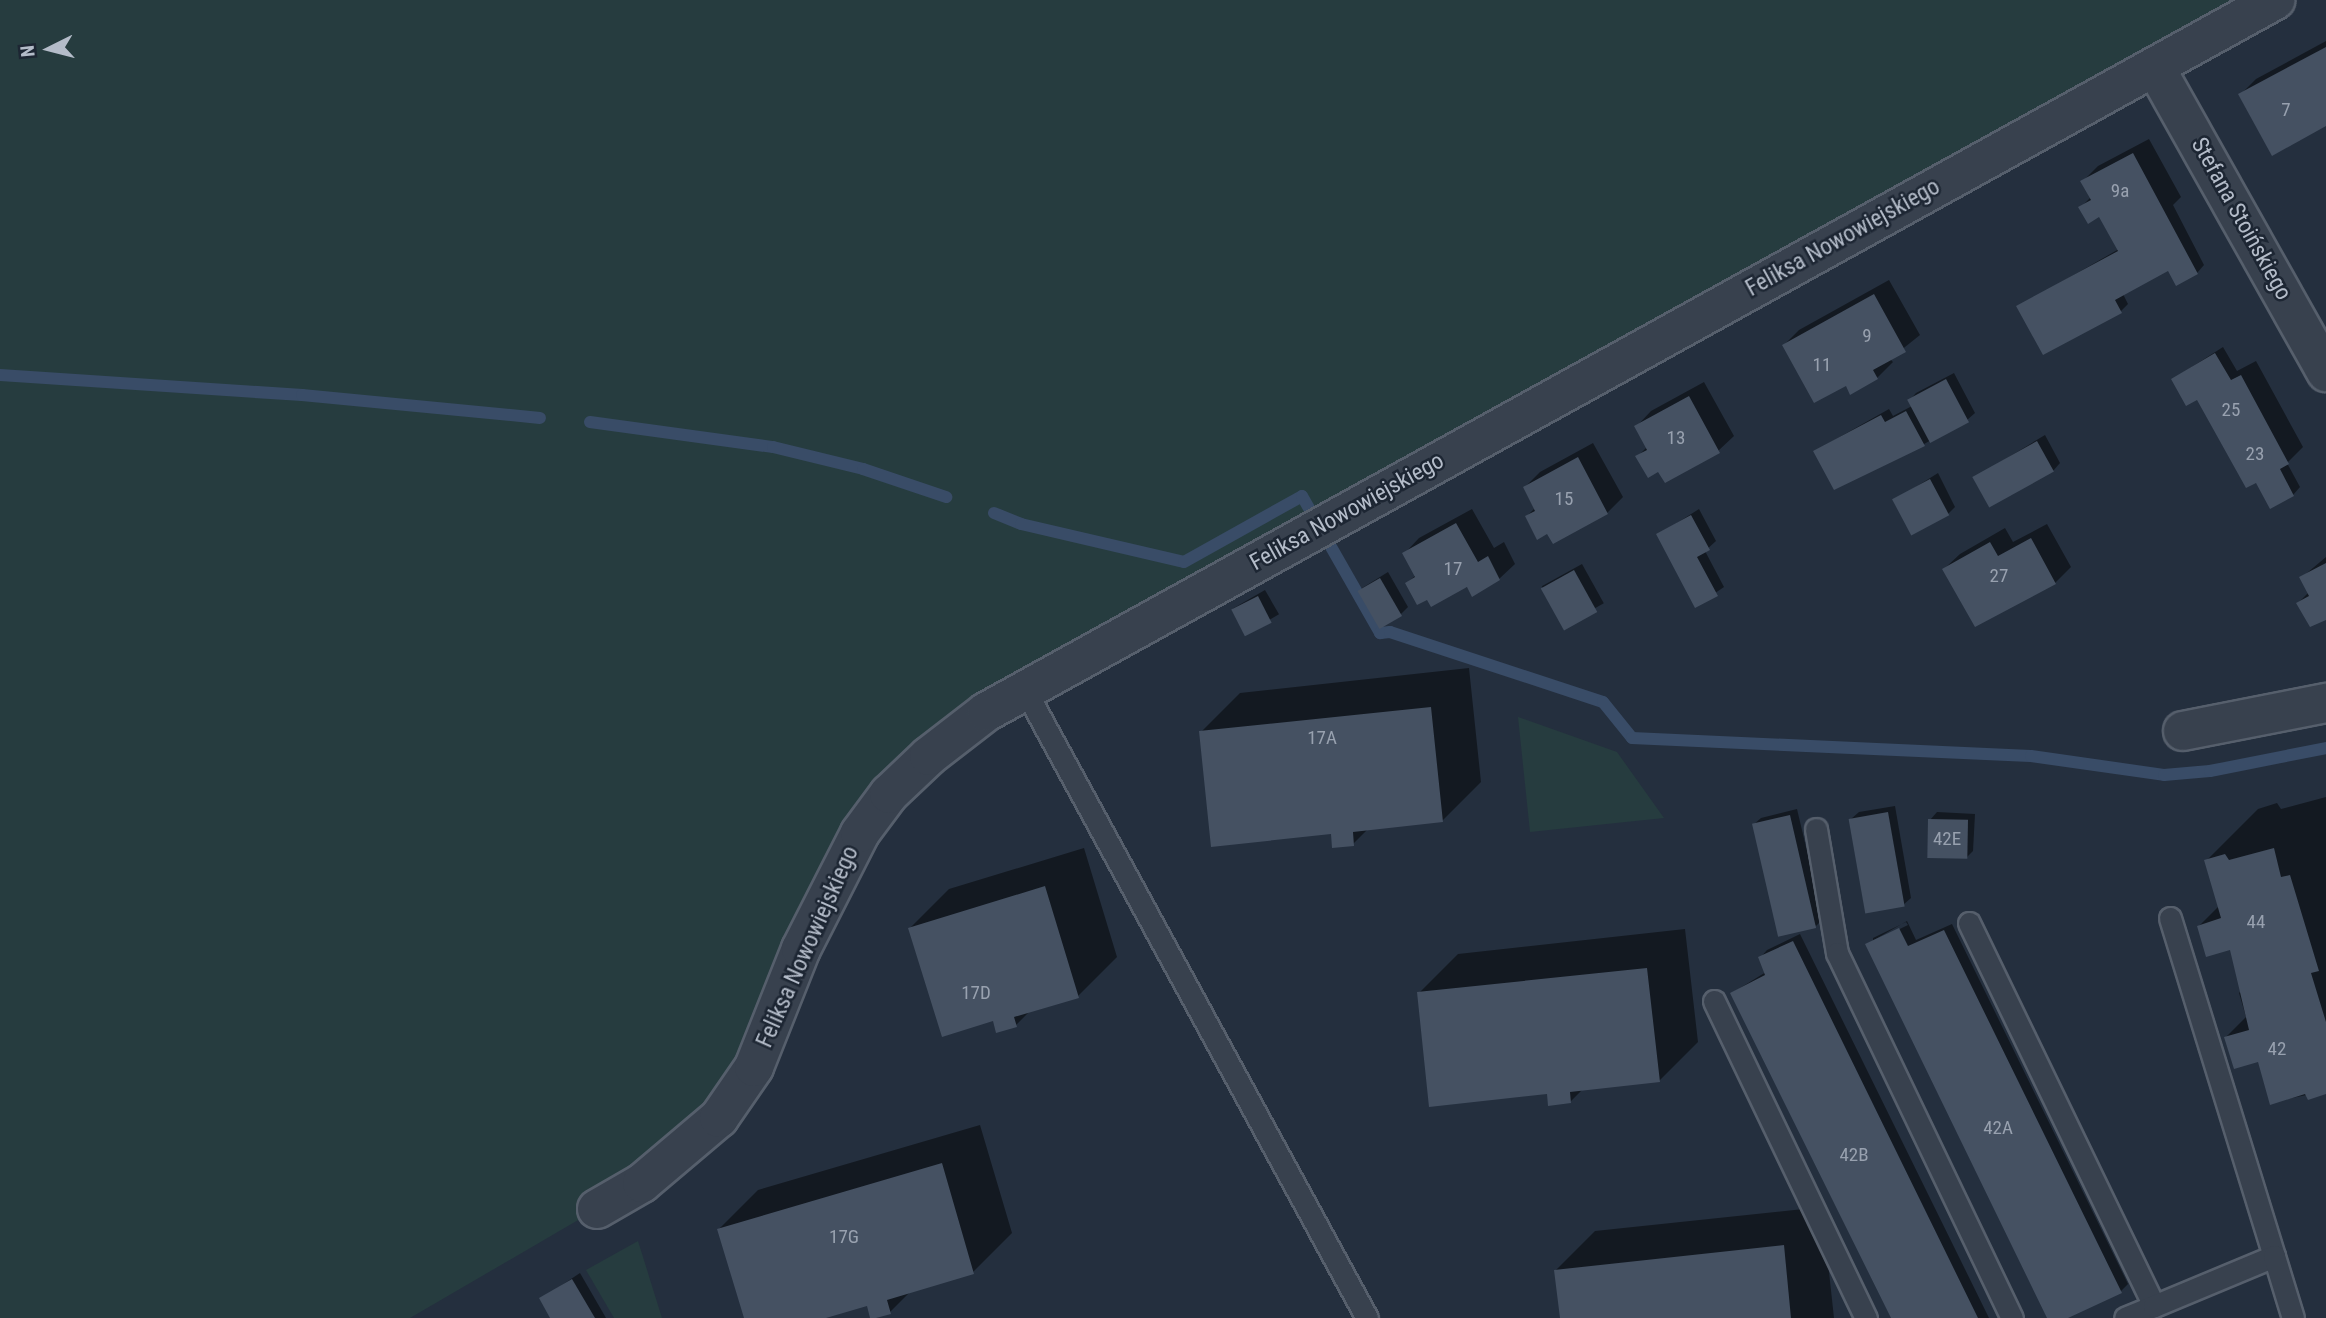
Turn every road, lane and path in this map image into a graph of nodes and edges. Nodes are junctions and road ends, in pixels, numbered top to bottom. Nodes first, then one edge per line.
1 (2275, 0) edge
2 (2155, 66) junction
3 (2326, 372) edge
4 (1025, 690) junction
5 (2326, 703) edge
6 (2183, 731) dead end
7 (1816, 829) dead end
8 (2170, 918) dead end
9 (1969, 923) dead end
10 (1714, 1001) dead end
11 (597, 1209) dead end
12 (2274, 1256) junction
13 (2154, 1306) junction
14 (1367, 1318) edge
15 (1866, 1318) edge
16 (2012, 1318) edge
17 (2125, 1318) edge
18 (2293, 1318) edge

1 - 2 street, Feliksa Nowowiejskiego
2 - 3 street, Stefana Stoińskiego
2 - 4 street, Feliksa Nowowiejskiego
4 - 11 street, Feliksa Nowowiejskiego
4 - 14 lane
5 - 6 street
7 - 16 lane
8 - 12 lane
9 - 13 lane
10 - 15 lane
12 - 13 lane
12 - 18 lane
13 - 17 lane

